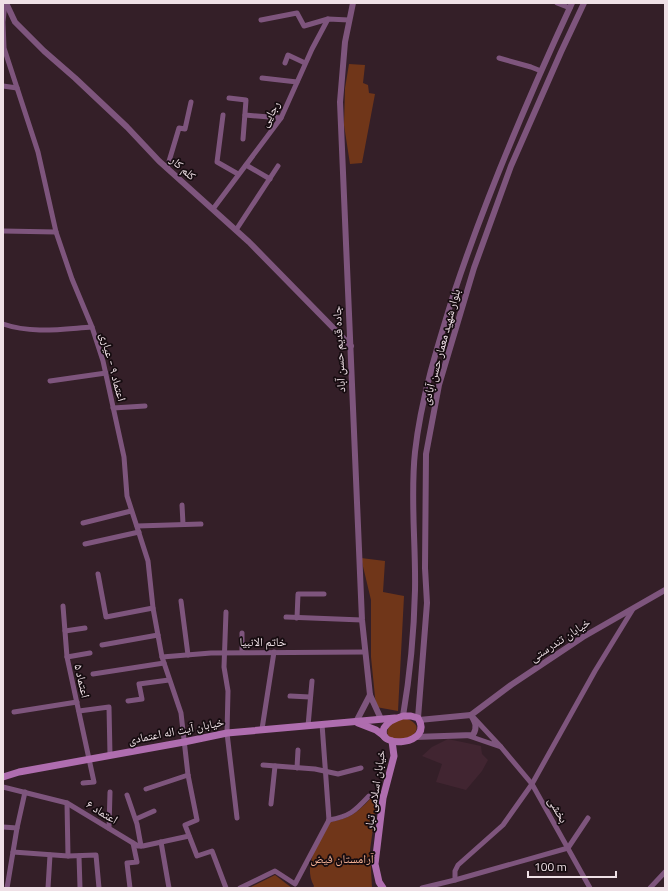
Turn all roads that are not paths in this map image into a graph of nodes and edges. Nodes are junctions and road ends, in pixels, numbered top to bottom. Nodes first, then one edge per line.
1 (6, 3) edge
2 (353, 3) edge
3 (556, 3) edge
4 (584, 3) edge
5 (571, 5) edge
6 (328, 19) junction
7 (260, 20) dead end
8 (349, 20) junction
9 (4, 51) edge
10 (499, 58) dead end
11 (285, 63) dead end
12 (305, 63) junction
13 (541, 71) junction
14 (262, 78) dead end
15 (297, 82) junction
16 (3, 86) edge
17 (17, 88) junction
18 (229, 98) dead end
19 (191, 102) dead end
20 (223, 115) dead end
21 (245, 115) junction
22 (281, 118) junction
23 (243, 139) dead end
24 (246, 165) junction
25 (278, 166) dead end
26 (167, 168) junction
27 (238, 174) junction
28 (270, 179) junction
29 (213, 209) junction
30 (236, 230) junction
31 (3, 231) edge
32 (56, 232) junction
33 (3, 324) edge
34 (92, 327) junction
35 (351, 346) junction
36 (106, 373) junction
37 (50, 381) dead end
38 (144, 406) dead end
39 (113, 408) junction
40 (182, 505) dead end
41 (131, 511) junction
42 (83, 523) dead end
43 (183, 524) junction
44 (201, 524) dead end
45 (137, 526) junction
46 (139, 532) junction
47 (85, 544) dead end
48 (98, 574) dead end
49 (665, 590) edge
50 (324, 594) dead end
51 (181, 601) dead end
52 (63, 606) dead end
53 (634, 607) junction
54 (154, 608) junction
55 (226, 612) dead end
56 (286, 617) dead end
57 (297, 618) junction
58 (362, 620) junction
59 (85, 628) dead end
60 (65, 631) junction
61 (242, 633) dead end
62 (158, 635) junction
63 (102, 645) dead end
64 (225, 652) junction
65 (242, 652) junction
66 (274, 652) junction
67 (365, 652) junction
68 (90, 653) dead end
69 (188, 654) junction
70 (67, 657) junction
71 (162, 657) junction
72 (164, 663) junction
73 (93, 674) dead end
74 (170, 680) junction
75 (312, 681) dead end
76 (370, 695) junction
77 (290, 696) dead end
78 (310, 697) junction
79 (128, 701) dead end
80 (77, 702) junction
81 (79, 711) junction
82 (14, 712) dead end
83 (471, 715) junction
84 (399, 717) junction
85 (381, 719) junction
86 (419, 719) junction
87 (356, 722) junction
88 (322, 724) junction
89 (308, 726) junction
90 (262, 729) junction
91 (227, 733) junction
92 (384, 736) junction
93 (468, 736) junction
94 (415, 737) junction
95 (184, 742) junction
96 (392, 742) junction
97 (501, 747) junction
98 (298, 750) dead end
99 (110, 755) junction
100 (88, 759) junction
101 (263, 765) dead end
102 (275, 766) junction
103 (297, 768) junction
104 (361, 768) dead end
105 (325, 771) junction
106 (188, 775) junction
107 (3, 777) edge
108 (83, 783) dead end
109 (532, 784) junction
110 (3, 787) edge
111 (146, 789) dead end
112 (25, 792) junction
113 (110, 792) dead end
114 (127, 795) dead end
115 (376, 797) dead end
116 (67, 803) junction
117 (271, 804) dead end
118 (154, 811) dead end
119 (238, 818) dead end
120 (588, 818) dead end
121 (136, 819) junction
122 (329, 820) junction
123 (3, 827) edge
124 (17, 828) junction
125 (109, 828) junction
126 (189, 836) junction
127 (161, 842) junction
128 (133, 843) junction
129 (141, 846) junction
130 (568, 848) junction
131 (13, 852) junction
132 (50, 855) junction
133 (68, 856) junction
134 (80, 856) junction
135 (665, 872) edge
136 (455, 880) junction
137 (251, 886) edge
138 (652, 886) edge
139 (7, 888) edge
140 (48, 888) edge
141 (80, 888) edge
142 (99, 888) edge
143 (130, 888) edge
144 (169, 888) edge
145 (226, 888) edge
146 (240, 888) edge
147 (383, 888) edge
148 (422, 888) edge
149 (590, 888) edge
150 (659, 888) edge

1 - 9 street, اعتماد ۹ - عیاری
1 - 26 street, کلم کار
2 - 8 street, جاده قدیم حسن آباد
3 - 5 street
4 - 86 street, بلوار شهید معمار حسن آبادی
5 - 13 street, بلوار شهید معمار حسن آبادی
6 - 7 street
6 - 8 street
6 - 12 street, رجایی
8 - 35 street, جاده قدیم حسن آباد
9 - 17 street, اعتماد ۹ - عیاری
10 - 13 street
11 - 12 street
12 - 15 street, رجایی
13 - 84 street, بلوار شهید معمار حسن آبادی
14 - 15 street
15 - 22 street, رجایی
16 - 17 street
17 - 32 street, اعتماد ۹ - عیاری
18 - 21 street
19 - 26 street
20 - 27 street
21 - 22 street
21 - 23 street
22 - 24 street, رجایی
24 - 27 street, رجایی
24 - 28 street
25 - 28 street
26 - 29 street, کلم کار
27 - 29 street, رجایی
28 - 30 street
29 - 30 street, کلم کار
30 - 35 street, کلم کار
31 - 32 street
32 - 34 street, اعتماد ۹ - عیاری
33 - 34 street
34 - 36 street, اعتماد ۹ - عیاری
35 - 58 street, جاده قدیم حسن آباد
36 - 37 street
36 - 39 street, اعتماد ۹ - عیاری
38 - 39 street
39 - 41 street, اعتماد ۹ - عیاری
40 - 43 street
41 - 42 street
41 - 45 street, اعتماد ۹ - عیاری
43 - 44 street
43 - 45 street
45 - 46 street, اعتماد ۹ - عیاری
46 - 47 street
46 - 54 street, اعتماد ۹ - عیاری
48 - 54 street
49 - 53 street, خیابان تندرستی
50 - 57 street
51 - 69 street
52 - 60 street, اعتماد ۵
53 - 83 street, خیابان تندرستی
53 - 109 street
54 - 62 street, اعتماد ۹ - عیاری
55 - 64 street
56 - 57 street
57 - 58 street
58 - 67 street, جاده قدیم حسن آباد
59 - 60 street
60 - 70 street, اعتماد ۵
61 - 65 street
62 - 63 street
62 - 71 street, اعتماد ۹ - عیاری
64 - 65 street, خاتم الانبیا
64 - 69 street, خاتم الانبیا
64 - 91 street
65 - 66 street, خاتم الانبیا
66 - 67 street, خاتم الانبیا
66 - 90 street
67 - 76 street, جاده قدیم حسن آباد
68 - 70 street
69 - 71 street, خاتم الانبیا
70 - 80 street, اعتماد ۵
71 - 72 street, اعتماد ۹ - عیاری
72 - 73 street
72 - 74 street, اعتماد ۹ - عیاری
74 - 79 street
74 - 95 street, اعتماد ۹ - عیاری
75 - 78 street
76 - 85 street, جاده قدیم حسن آباد
76 - 87 street
77 - 78 street
78 - 89 street
80 - 81 street, اعتماد ۵
80 - 82 street
81 - 99 street
81 - 100 street, اعتماد ۵
83 - 86 street
83 - 93 street
83 - 97 street, بخشی
84 - 85 main road, خیابان آیت اله اعتمادی
84 - 86 main road
84 - 92 main road
85 - 87 main road, خیابان آیت اله اعتمادی
86 - 94 main road
87 - 88 main road, خیابان آیت اله اعتمادی
87 - 92 main road
88 - 89 main road, خیابان آیت اله اعتمادی
88 - 105 street
89 - 90 main road, خیابان آیت اله اعتمادی
90 - 91 main road, خیابان آیت اله اعتمادی
91 - 95 main road, خیابان آیت اله اعتمادی
91 - 119 street
92 - 96 main road
93 - 94 street
93 - 97 street
94 - 96 main road
95 - 99 main road, خیابان آیت اله اعتمادی
95 - 106 street, اعتماد ۹ - عیاری
96 - 147 main road, خیابان اسلامی تبار
97 - 109 street, بخشی
98 - 103 street
99 - 100 main road, خیابان آیت اله اعتمادی
100 - 107 main road, خیابان آیت اله اعتمادی
100 - 108 street, اعتماد ۵
101 - 102 street
102 - 103 street
102 - 117 street
103 - 105 street
104 - 105 street
105 - 122 street
106 - 111 street
106 - 126 street, اعتماد ۹ - عیاری
109 - 130 street, بخشی
109 - 136 street
110 - 112 street, اعتماد ۶
112 - 116 street, اعتماد ۶
112 - 124 street
113 - 125 street
114 - 121 street
115 - 122 street
116 - 125 street, اعتماد ۶
116 - 133 street
118 - 121 street
120 - 130 street
121 - 129 street
122 - 137 street
123 - 124 street
124 - 131 street
125 - 128 street, اعتماد ۶
126 - 127 street
126 - 145 street
127 - 129 street
127 - 144 street
128 - 129 street, اعتماد ۶
128 - 143 street
130 - 136 street
130 - 149 street, بخشی
131 - 132 street
131 - 139 street
132 - 133 street
132 - 140 street
133 - 134 street
134 - 141 street
134 - 142 street
135 - 138 street
136 - 148 street
137 - 146 street
138 - 150 street

